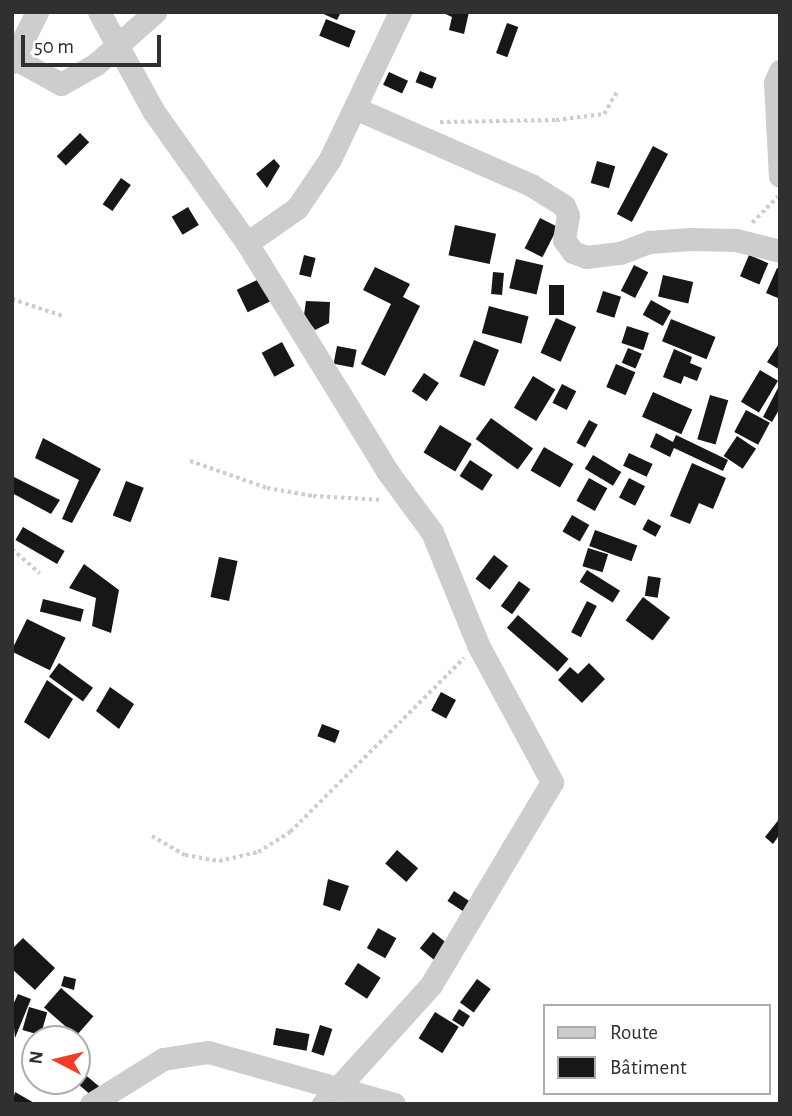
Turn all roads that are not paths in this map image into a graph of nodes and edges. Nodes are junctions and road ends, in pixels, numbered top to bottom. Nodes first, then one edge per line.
1 (37, 12) edge
2 (99, 12) edge
3 (155, 12) edge
4 (400, 12) edge
5 (118, 44) junction
6 (13, 59) edge
7 (780, 71) edge
8 (357, 109) junction
9 (780, 176) edge
10 (247, 243) junction
11 (780, 251) edge
12 (330, 1096) edge
13 (91, 1104) edge
14 (394, 1104) edge

1 - 6 street
2 - 5 street
3 - 5 street
4 - 8 street
5 - 6 street
5 - 10 street
7 - 9 street
8 - 10 street
8 - 11 street
10 - 12 street
12 - 13 street
12 - 14 street

